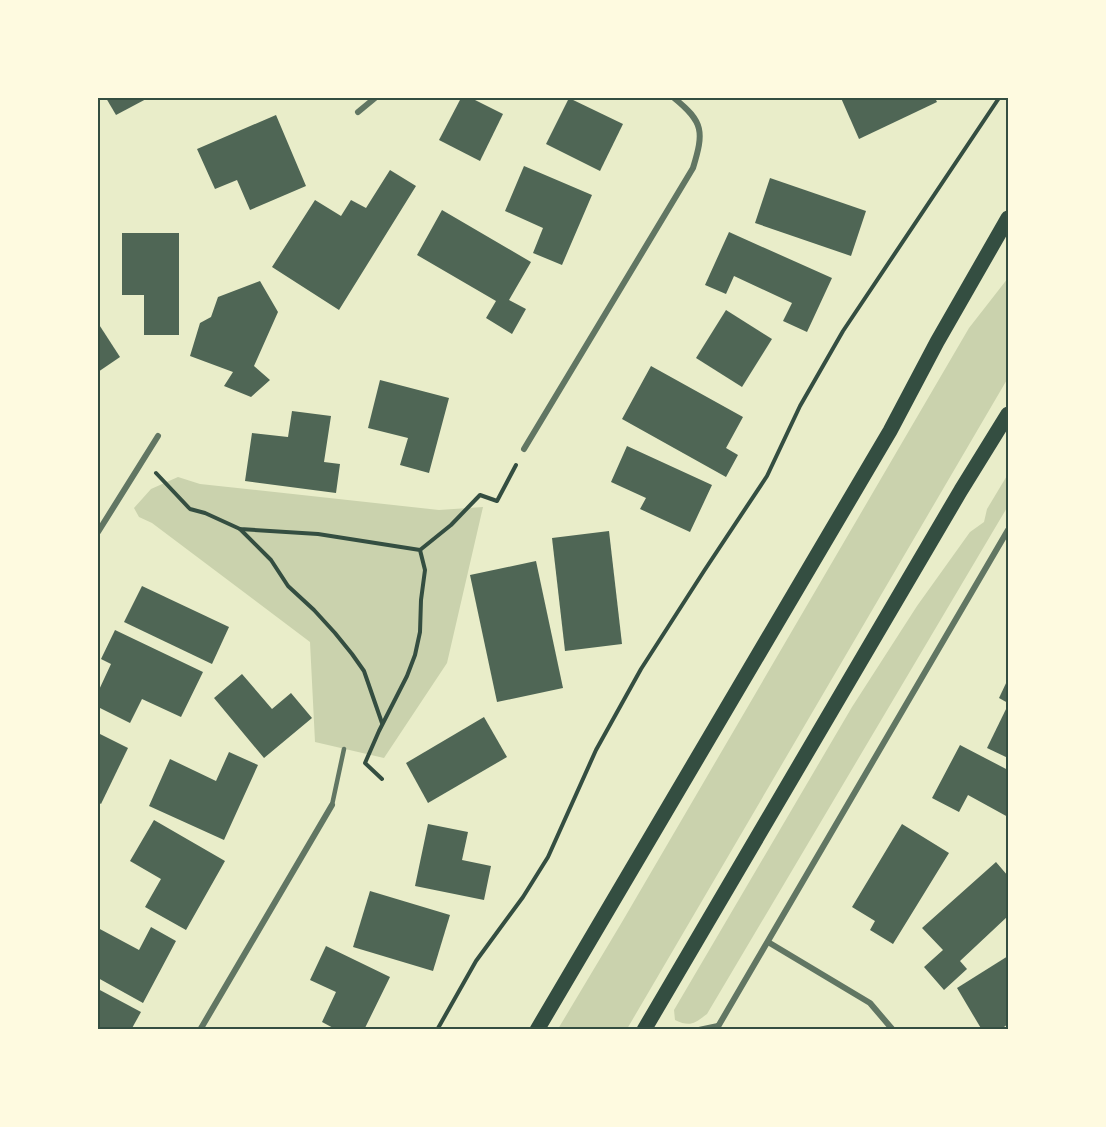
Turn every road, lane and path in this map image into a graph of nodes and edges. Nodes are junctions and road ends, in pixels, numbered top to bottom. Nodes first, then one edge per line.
1 (375, 98) edge
2 (674, 98) edge
3 (999, 98) edge
4 (358, 112) dead end
5 (1008, 218) edge
6 (1008, 414) edge
7 (158, 436) dead end
8 (524, 449) joint
9 (144, 459) junction
10 (240, 529) junction
11 (1008, 530) edge
12 (98, 532) edge
13 (420, 550) junction
14 (382, 724) junction
15 (344, 749) dead end
16 (382, 779) dead end
17 (332, 805) joint
18 (768, 942) junction
19 (717, 1028) edge
20 (200, 1029) edge
21 (437, 1029) edge
22 (537, 1029) edge
23 (644, 1029) edge
24 (699, 1029) edge
25 (893, 1029) edge

1 - 4 street
2 - 8 street
3 - 21 path
5 - 22 main road
6 - 23 main road
7 - 9 street
8 - 13 path
9 - 10 path
9 - 12 street
10 - 13 path
10 - 14 path
11 - 18 street
13 - 14 path
14 - 16 path
15 - 17 lane
17 - 20 street
18 - 19 street
18 - 25 street
19 - 24 street

